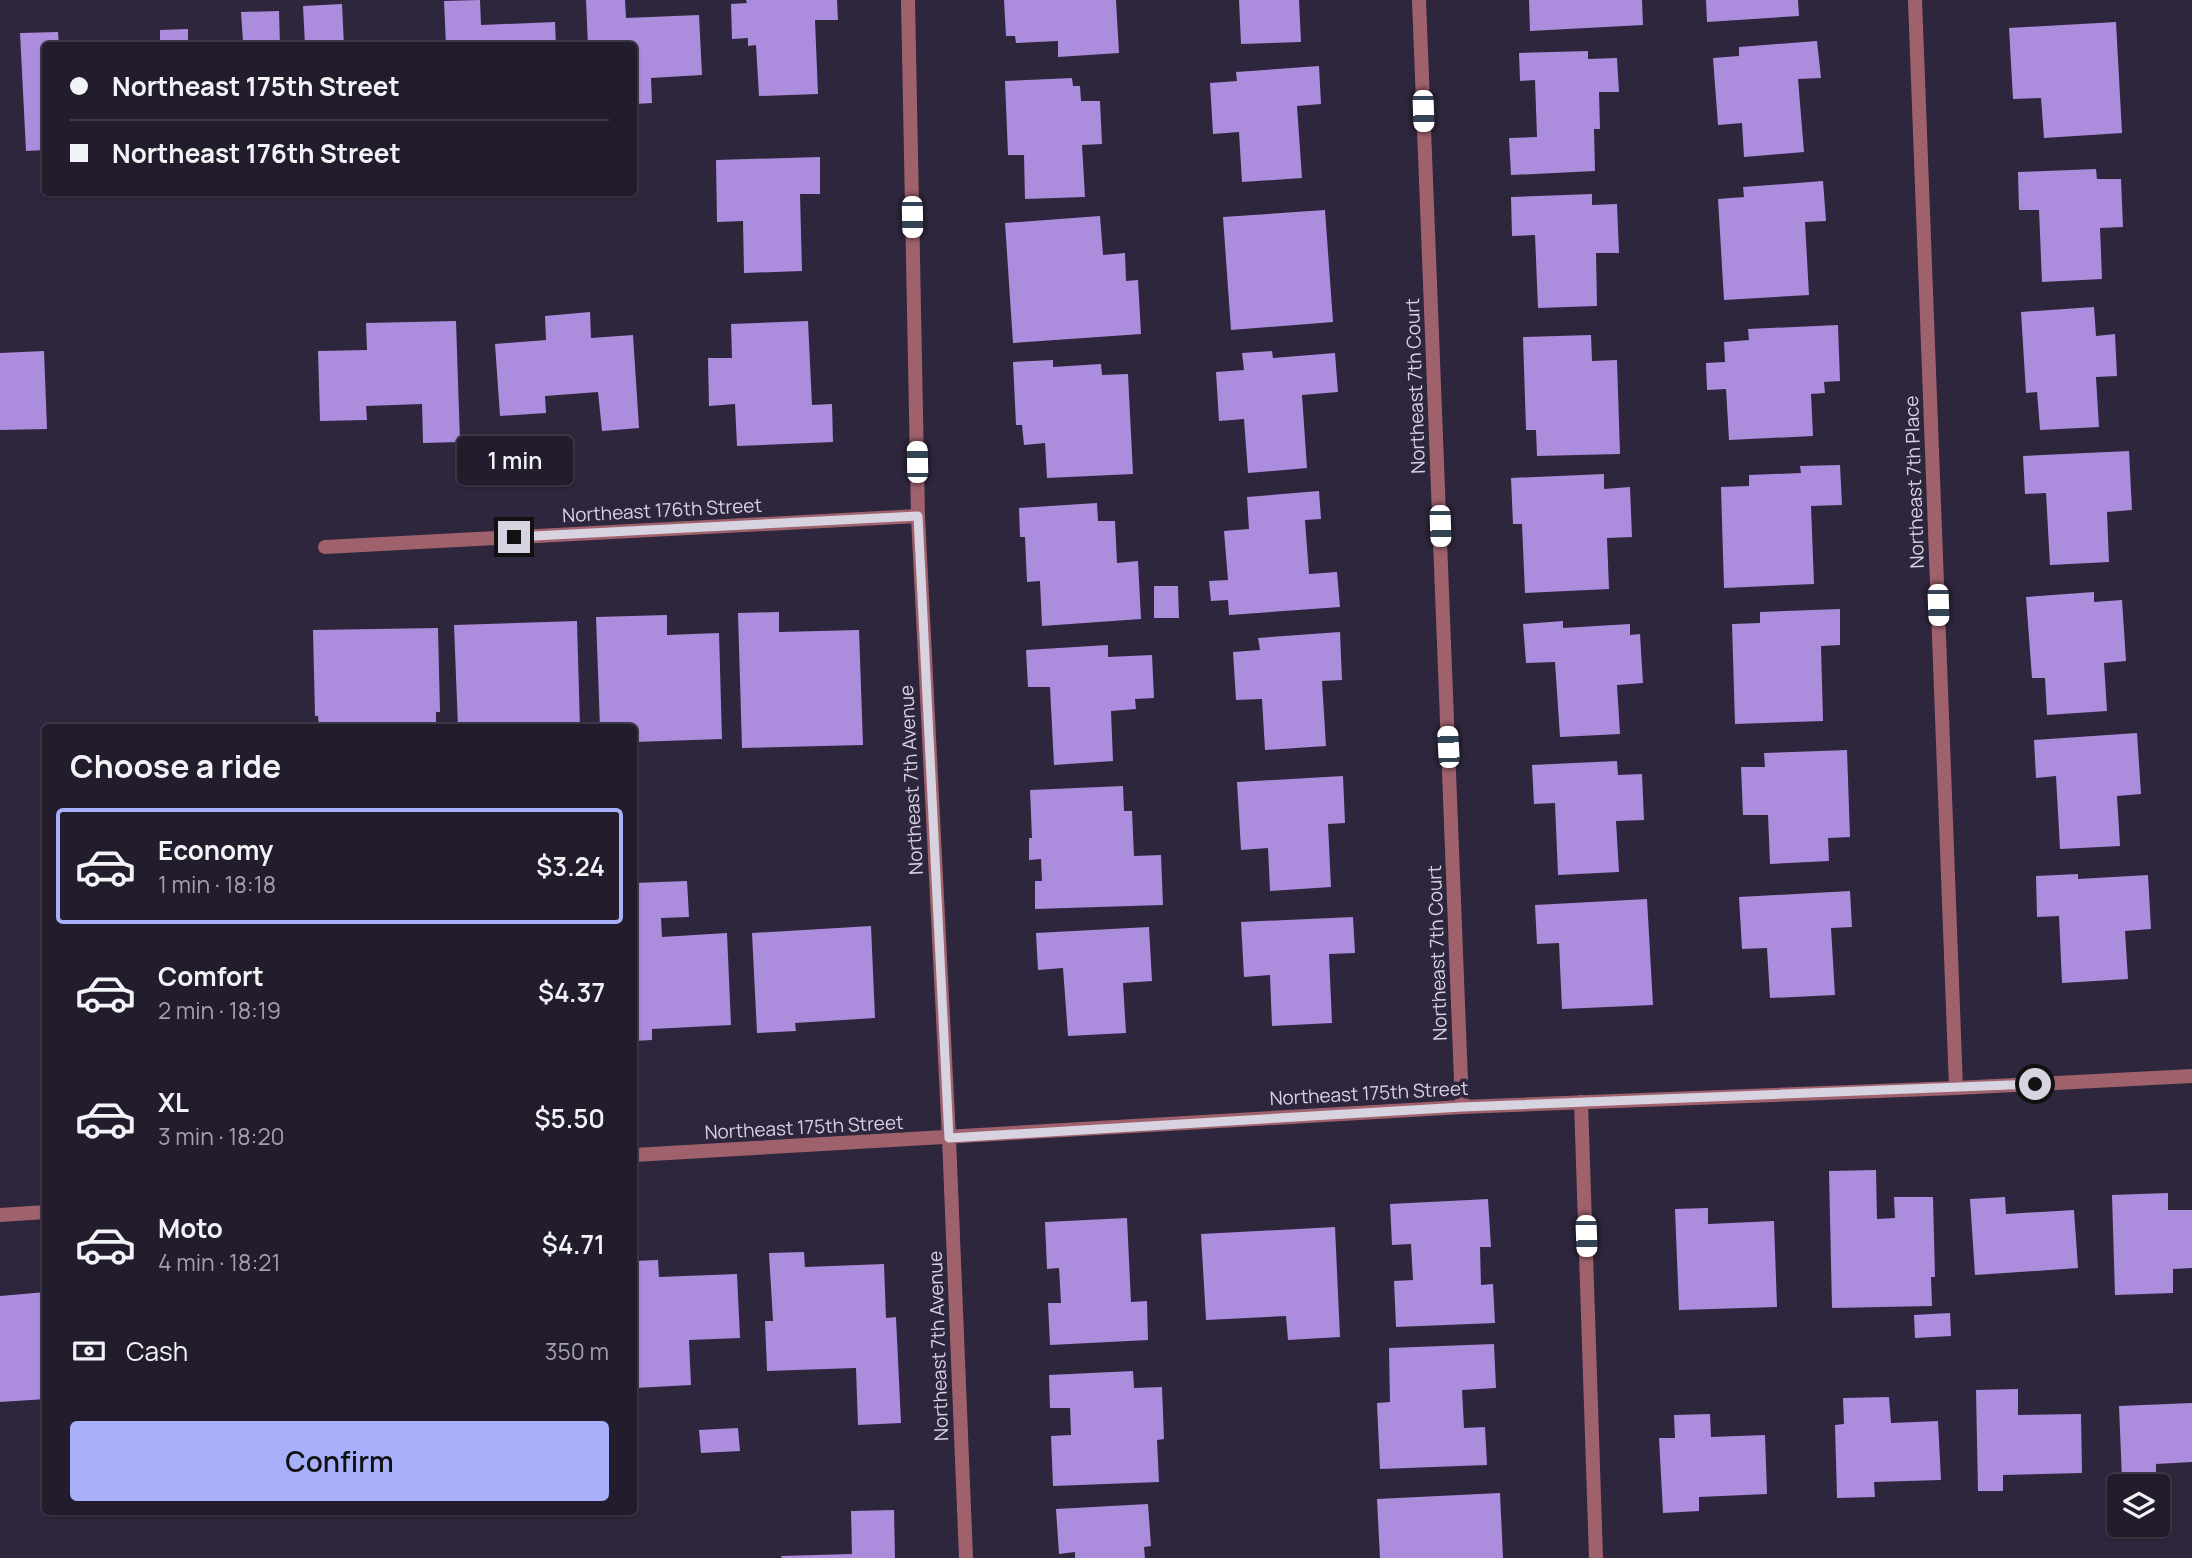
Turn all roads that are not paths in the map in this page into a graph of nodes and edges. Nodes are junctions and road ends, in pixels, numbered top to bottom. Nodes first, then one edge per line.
1 (908, 0) edge
2 (1419, 0) edge
3 (1916, 0) edge
4 (918, 516) junction
5 (325, 547) dead end
6 (2192, 1076) edge
7 (1956, 1088) junction
8 (1581, 1102) junction
9 (1462, 1107) junction
10 (949, 1138) junction
11 (637, 1155) edge
12 (42, 1212) edge
13 (0, 1215) edge
14 (966, 1558) edge
15 (1596, 1558) edge

1 - 4 street, Northeast 7th Avenue
2 - 9 street, Northeast 7th Court
3 - 7 street, Northeast 7th Place
4 - 5 street, Northeast 176th Street
4 - 10 street, Northeast 7th Avenue
6 - 7 street, Northeast 175th Street
7 - 8 street, Northeast 175th Street
8 - 9 street, Northeast 175th Street
8 - 15 street
9 - 10 street, Northeast 175th Street
10 - 11 street, Northeast 175th Street
10 - 14 street, Northeast 7th Avenue
12 - 13 street

